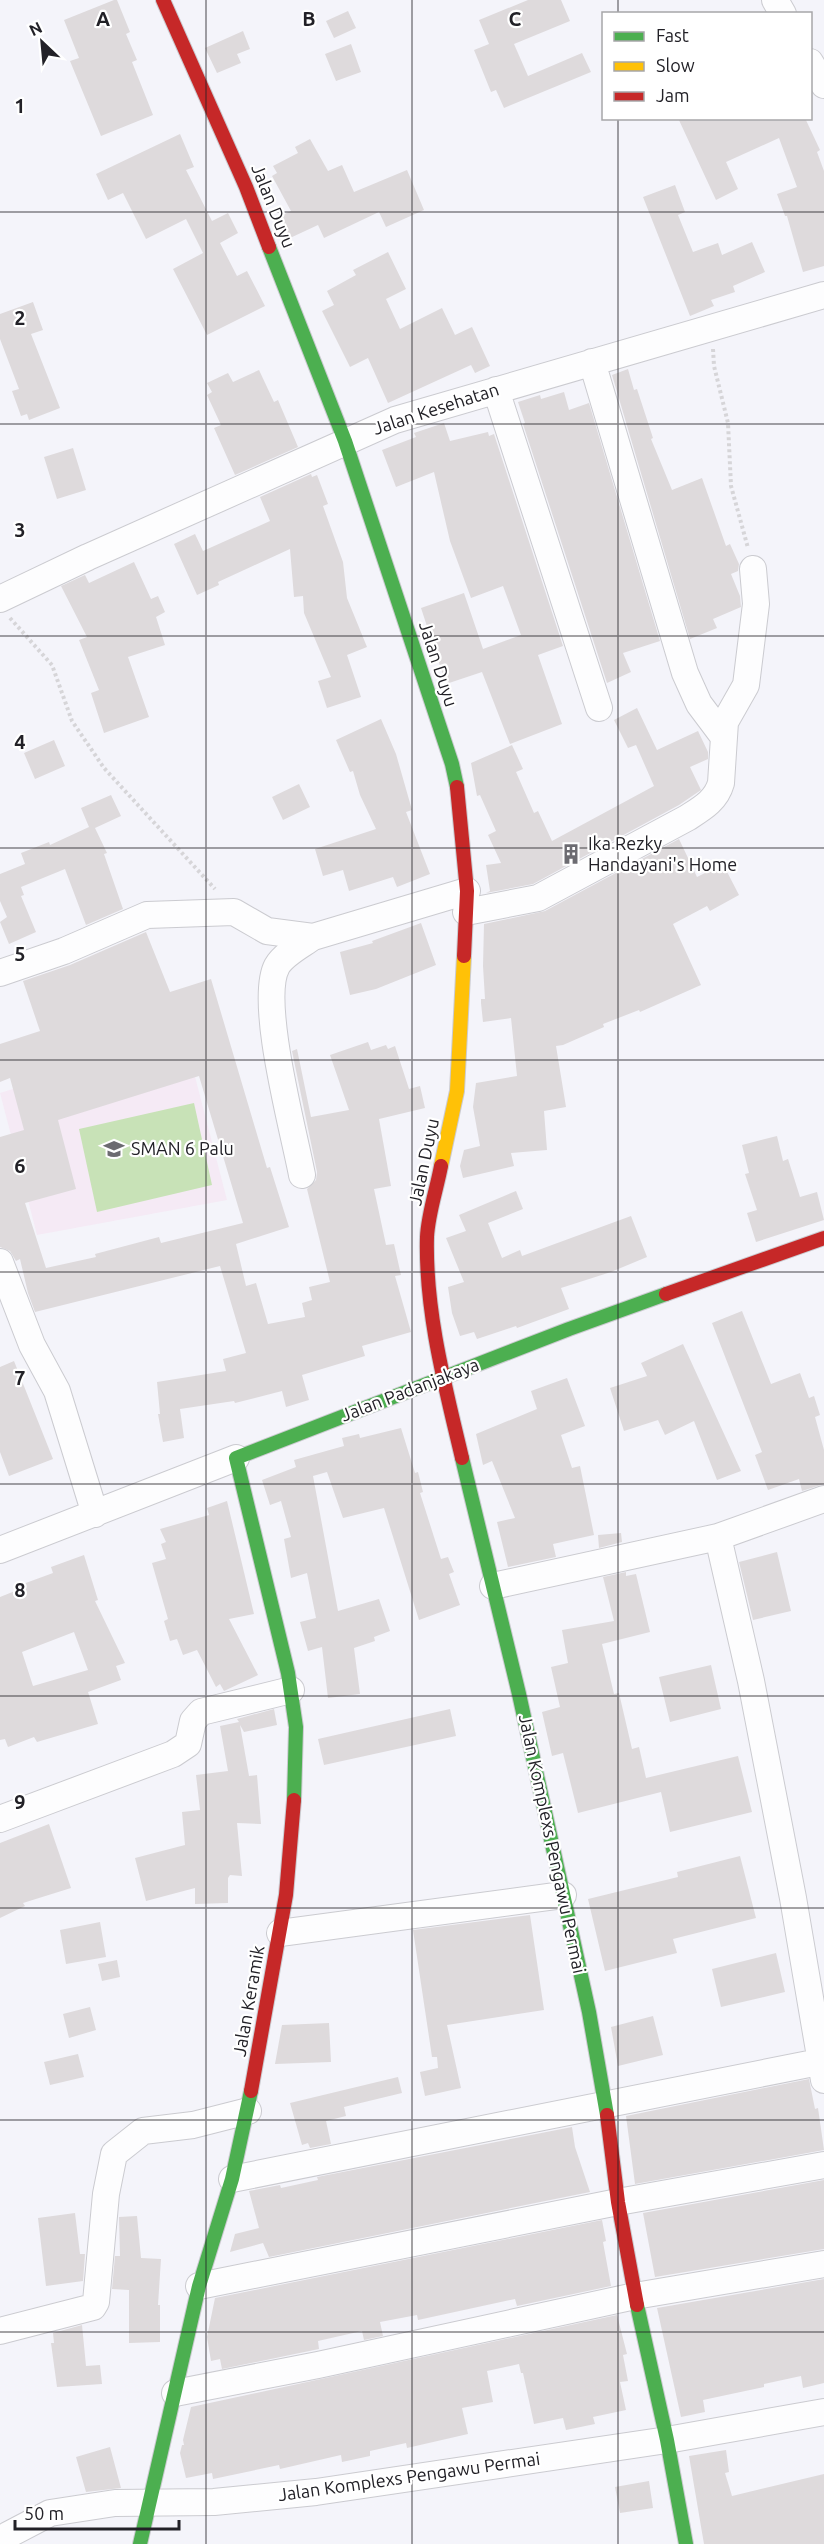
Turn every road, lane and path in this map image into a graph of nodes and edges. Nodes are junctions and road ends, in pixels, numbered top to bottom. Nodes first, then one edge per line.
1 (163, 0) edge
2 (812, 65) edge
3 (824, 86) edge
4 (824, 295) edge
5 (712, 328) junction
6 (592, 362) junction
7 (496, 390) junction
8 (345, 441) junction
9 (753, 569) joint
10 (4, 607) edge
11 (598, 708) dead end
12 (723, 735) junction
13 (467, 902) junction
14 (234, 912) junction
15 (314, 938) junction
16 (0, 973) edge
17 (302, 1175) dead end
18 (824, 1238) edge
19 (0, 1262) edge
20 (442, 1377) junction
21 (236, 1458) junction
22 (824, 1499) edge
23 (95, 1514) junction
24 (718, 1537) junction
25 (0, 1550) edge
26 (493, 1586) junction
27 (291, 1690) junction
28 (0, 1819) edge
29 (563, 1895) junction
30 (280, 1933) junction
31 (823, 2068) edge
32 (606, 2104) junction
33 (248, 2111) junction
34 (824, 2165) edge
35 (232, 2179) junction
36 (618, 2202) junction
37 (824, 2264) edge
38 (199, 2286) junction
39 (635, 2296) junction
40 (0, 2331) edge
41 (175, 2393) junction
42 (824, 2412) edge
43 (667, 2440) junction
44 (149, 2503) junction
45 (6, 2544) edge
46 (140, 2544) edge
47 (686, 2544) edge

1 - 8 street, Jalan Duyu
2 - 3 street
4 - 5 street, Jalan Kesehatan
5 - 6 street, Jalan Kesehatan
5 - 9 path
6 - 7 street, Jalan Kesehatan
6 - 12 street
7 - 8 street, Jalan Kesehatan
7 - 11 street
8 - 10 street, Jalan Kesehatan
8 - 13 street, Jalan Duyu
9 - 12 street
10 - 14 path
12 - 13 street
13 - 15 street
13 - 20 street, Jalan Duyu
14 - 15 street
14 - 16 street
15 - 17 street
18 - 20 street, Jalan Padanjakaya
19 - 23 street
20 - 21 street, Jalan Padanjakaya
20 - 26 street, Jalan Komplexs Pengawu Permai
21 - 23 street, Jalan Padanjakaya
21 - 27 street, Jalan Keramik
22 - 24 street
23 - 25 street, Jalan Padanjakaya
24 - 26 street
24 - 31 street
26 - 29 street, Jalan Komplexs Pengawu Permai
27 - 28 street
27 - 30 street, Jalan Keramik
29 - 30 street
29 - 32 street, Jalan Komplexs Pengawu Permai
30 - 33 street, Jalan Keramik
31 - 32 street
32 - 35 street
32 - 36 street, Jalan Komplexs Pengawu Permai
33 - 35 street, Jalan Keramik
33 - 40 street
34 - 36 street
35 - 38 street, Jalan Keramik
36 - 38 street
36 - 39 street, Jalan Komplexs Pengawu Permai
37 - 39 street
38 - 41 street, Jalan Keramik
39 - 41 street
39 - 43 street, Jalan Komplexs Pengawu Permai
41 - 44 street, Jalan Keramik
42 - 43 street, Jalan Komplexs Pengawu Permai
43 - 44 street, Jalan Komplexs Pengawu Permai
43 - 47 street, Jalan Komplexs Pengawu Permai
44 - 45 street, Jalan Komplexs Pengawu Permai
44 - 46 street, Jalan Keramik

